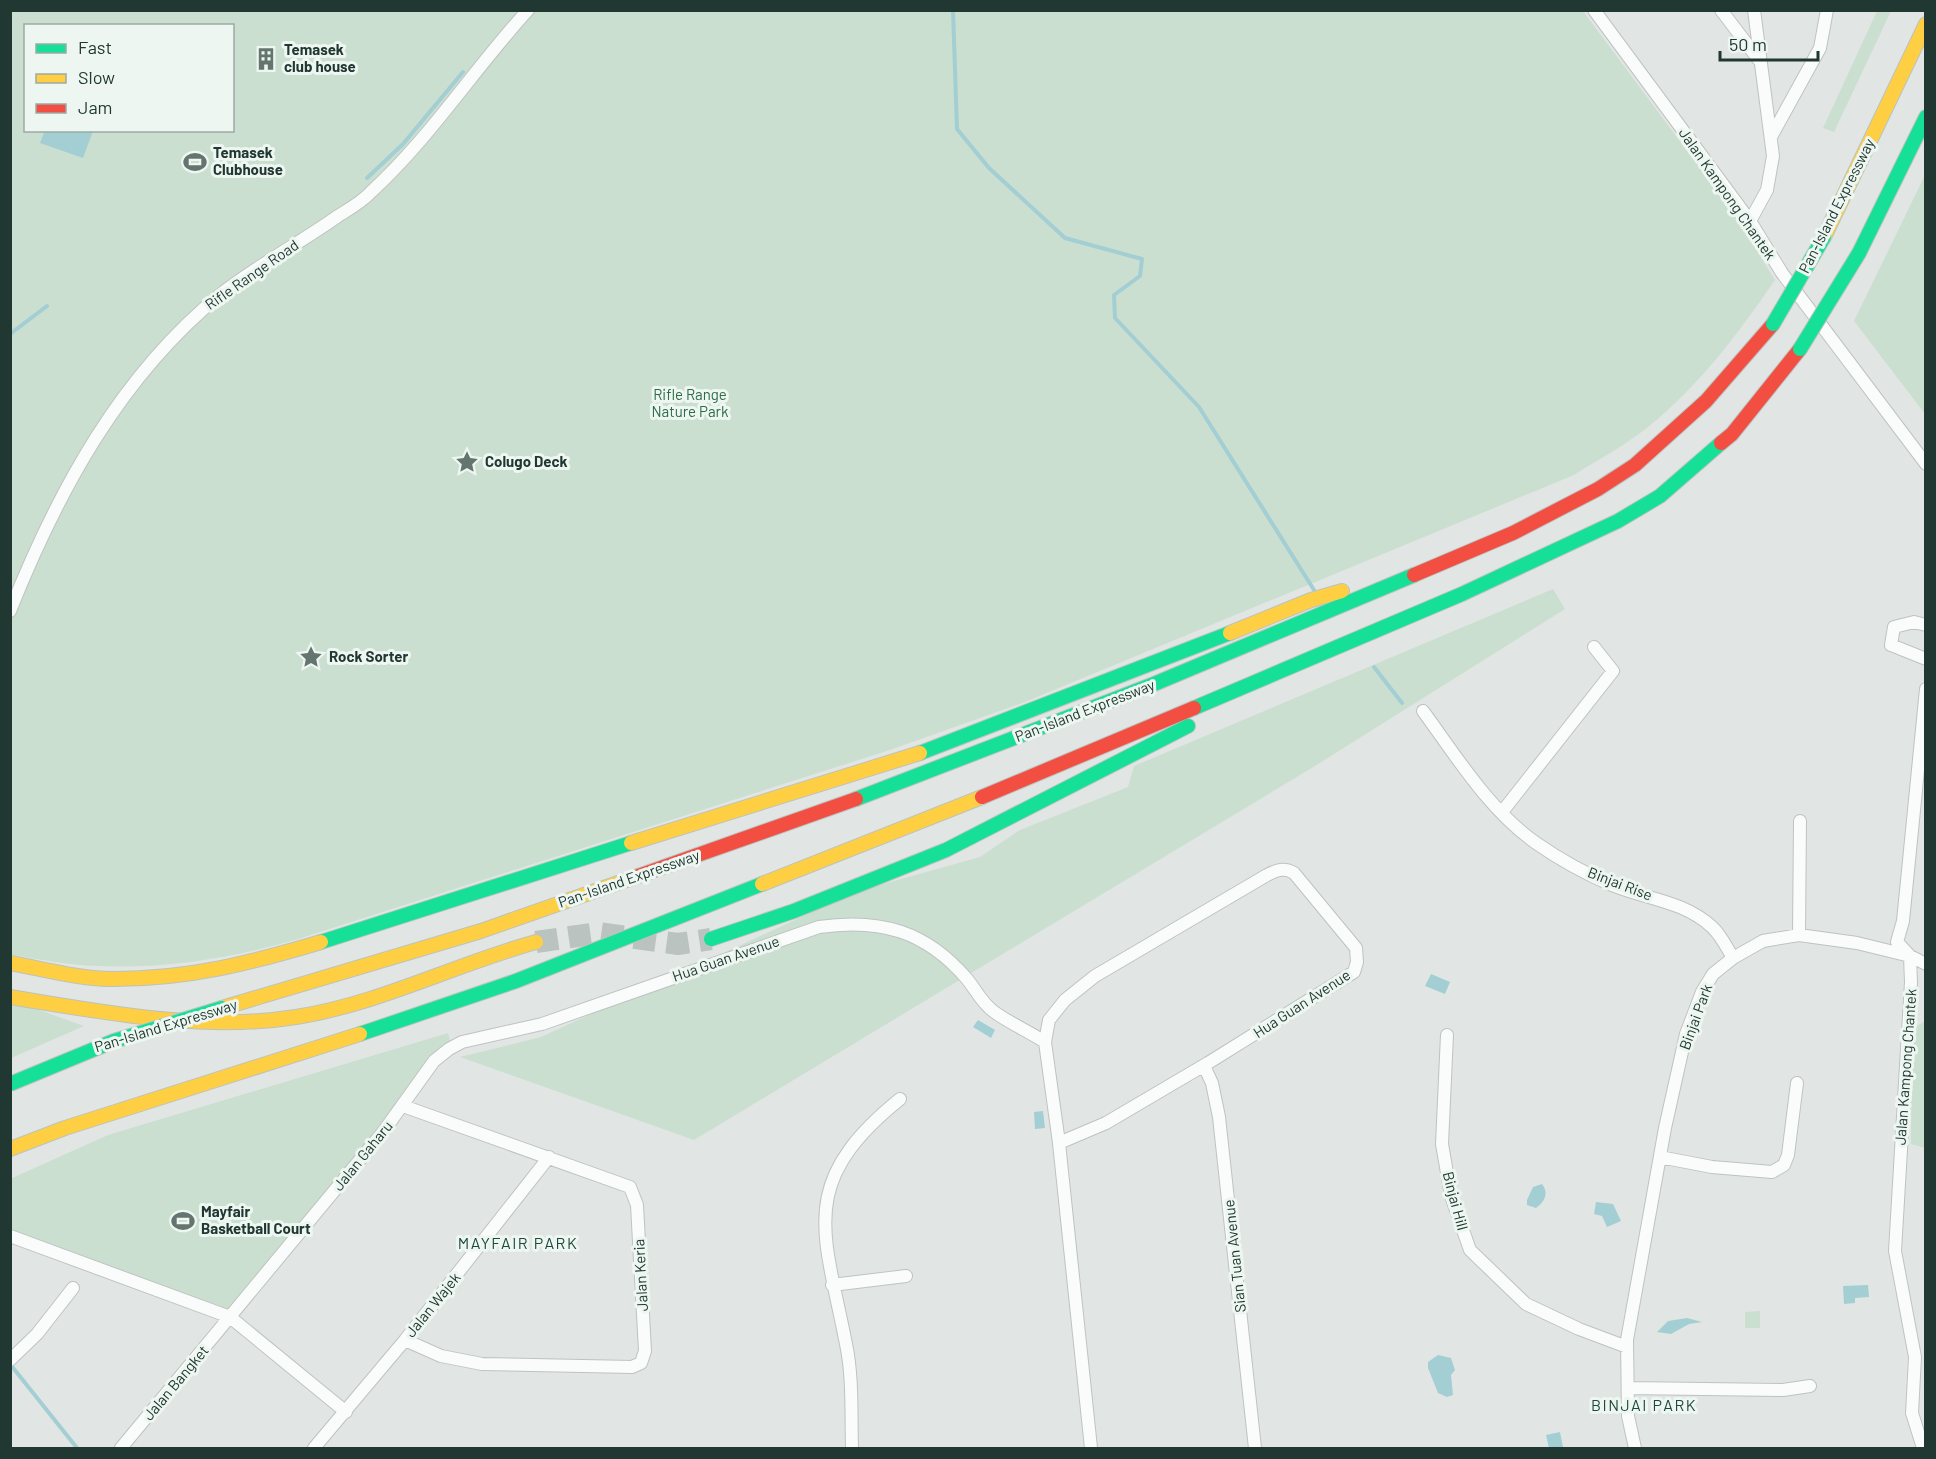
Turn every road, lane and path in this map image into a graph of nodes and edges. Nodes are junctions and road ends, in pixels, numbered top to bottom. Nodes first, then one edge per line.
1 (528, 10) edge
2 (1594, 10) edge
3 (1721, 10) edge
4 (1754, 10) edge
5 (1827, 10) edge
6 (1926, 24) edge
7 (1760, 61) junction
8 (1926, 117) edge
9 (1771, 137) junction
10 (1750, 221) junction
11 (1926, 464) edge
12 (1441, 561) junction
13 (1461, 594) junction
14 (10, 611) edge
15 (1926, 625) edge
16 (1594, 647) dead end
17 (1926, 659) edge
18 (1342, 661) dead end
19 (1926, 688) edge
20 (1423, 711) dead end
21 (1206, 719) dead end
22 (1502, 812) junction
23 (1800, 821) dead end
24 (1799, 934) junction
25 (711, 939) tunnel mouth
26 (536, 942) tunnel mouth
27 (1910, 956) junction
28 (1733, 958) junction
29 (10, 963) edge
30 (1926, 964) edge
31 (10, 997) edge
32 (1447, 1035) dead end
33 (1045, 1041) junction
34 (1204, 1066) junction
35 (1797, 1083) dead end
36 (10, 1084) edge
37 (900, 1099) dead end
38 (403, 1106) junction
39 (1059, 1143) junction
40 (10, 1149) edge
41 (1660, 1156) junction
42 (549, 1157) junction
43 (10, 1236) edge
44 (906, 1276) dead end
45 (832, 1285) junction
46 (73, 1288) dead end
47 (230, 1317) junction
48 (405, 1340) junction
49 (1628, 1347) junction
50 (14, 1358) edge
51 (1810, 1386) dead end
52 (1628, 1388) junction
53 (346, 1412) junction
54 (121, 1449) edge
55 (314, 1449) edge
56 (852, 1449) edge
57 (1091, 1449) edge
58 (1255, 1449) edge
59 (1635, 1449) edge
60 (1923, 1449) edge

1 - 14 street, Rifle Range Road
2 - 10 street, Jalan Kampong Chantek
3 - 7 street
4 - 7 street
5 - 9 street
6 - 12 highway, Pan-Island Expressway, bridge
7 - 9 street
8 - 13 highway, bridge
9 - 10 street
10 - 11 street, Jalan Kampong Chantek
12 - 29 highway
12 - 36 highway, Pan-Island Expressway, bridge
13 - 18 highway
13 - 40 highway
15 - 17 street
16 - 22 street
19 - 27 street, Jalan Kampong Chantek
20 - 22 street, Binjai Rise
21 - 25 highway
22 - 28 street, Binjai Rise
23 - 24 street
24 - 27 street, Binjai Park
24 - 28 street, Binjai Park
26 - 31 highway
27 - 30 street, Binjai Park
27 - 60 street, Jalan Kampong Chantek
28 - 41 street, Binjai Park
32 - 49 street, Binjai Hill
33 - 34 street, Hua Guan Avenue
33 - 38 street, Hua Guan Avenue
33 - 39 street, Hua Guan Avenue
34 - 39 street, Hua Guan Avenue
34 - 58 street, Sian Tuan Avenue
35 - 41 street
37 - 45 street
38 - 42 street, Jalan Keria
38 - 47 street, Jalan Gaharu
39 - 57 street, Hua Guan Avenue
41 - 49 street, Binjai Park
42 - 48 street, Jalan Wajek
42 - 48 street, Jalan Keria
43 - 47 street
44 - 45 street
45 - 56 street
46 - 50 street
47 - 53 street
47 - 54 street, Jalan Bangket
48 - 53 street, Jalan Wajek
49 - 52 street, Binjai Park
51 - 52 street
52 - 59 street, Binjai Park
53 - 55 street, Jalan Wajek

